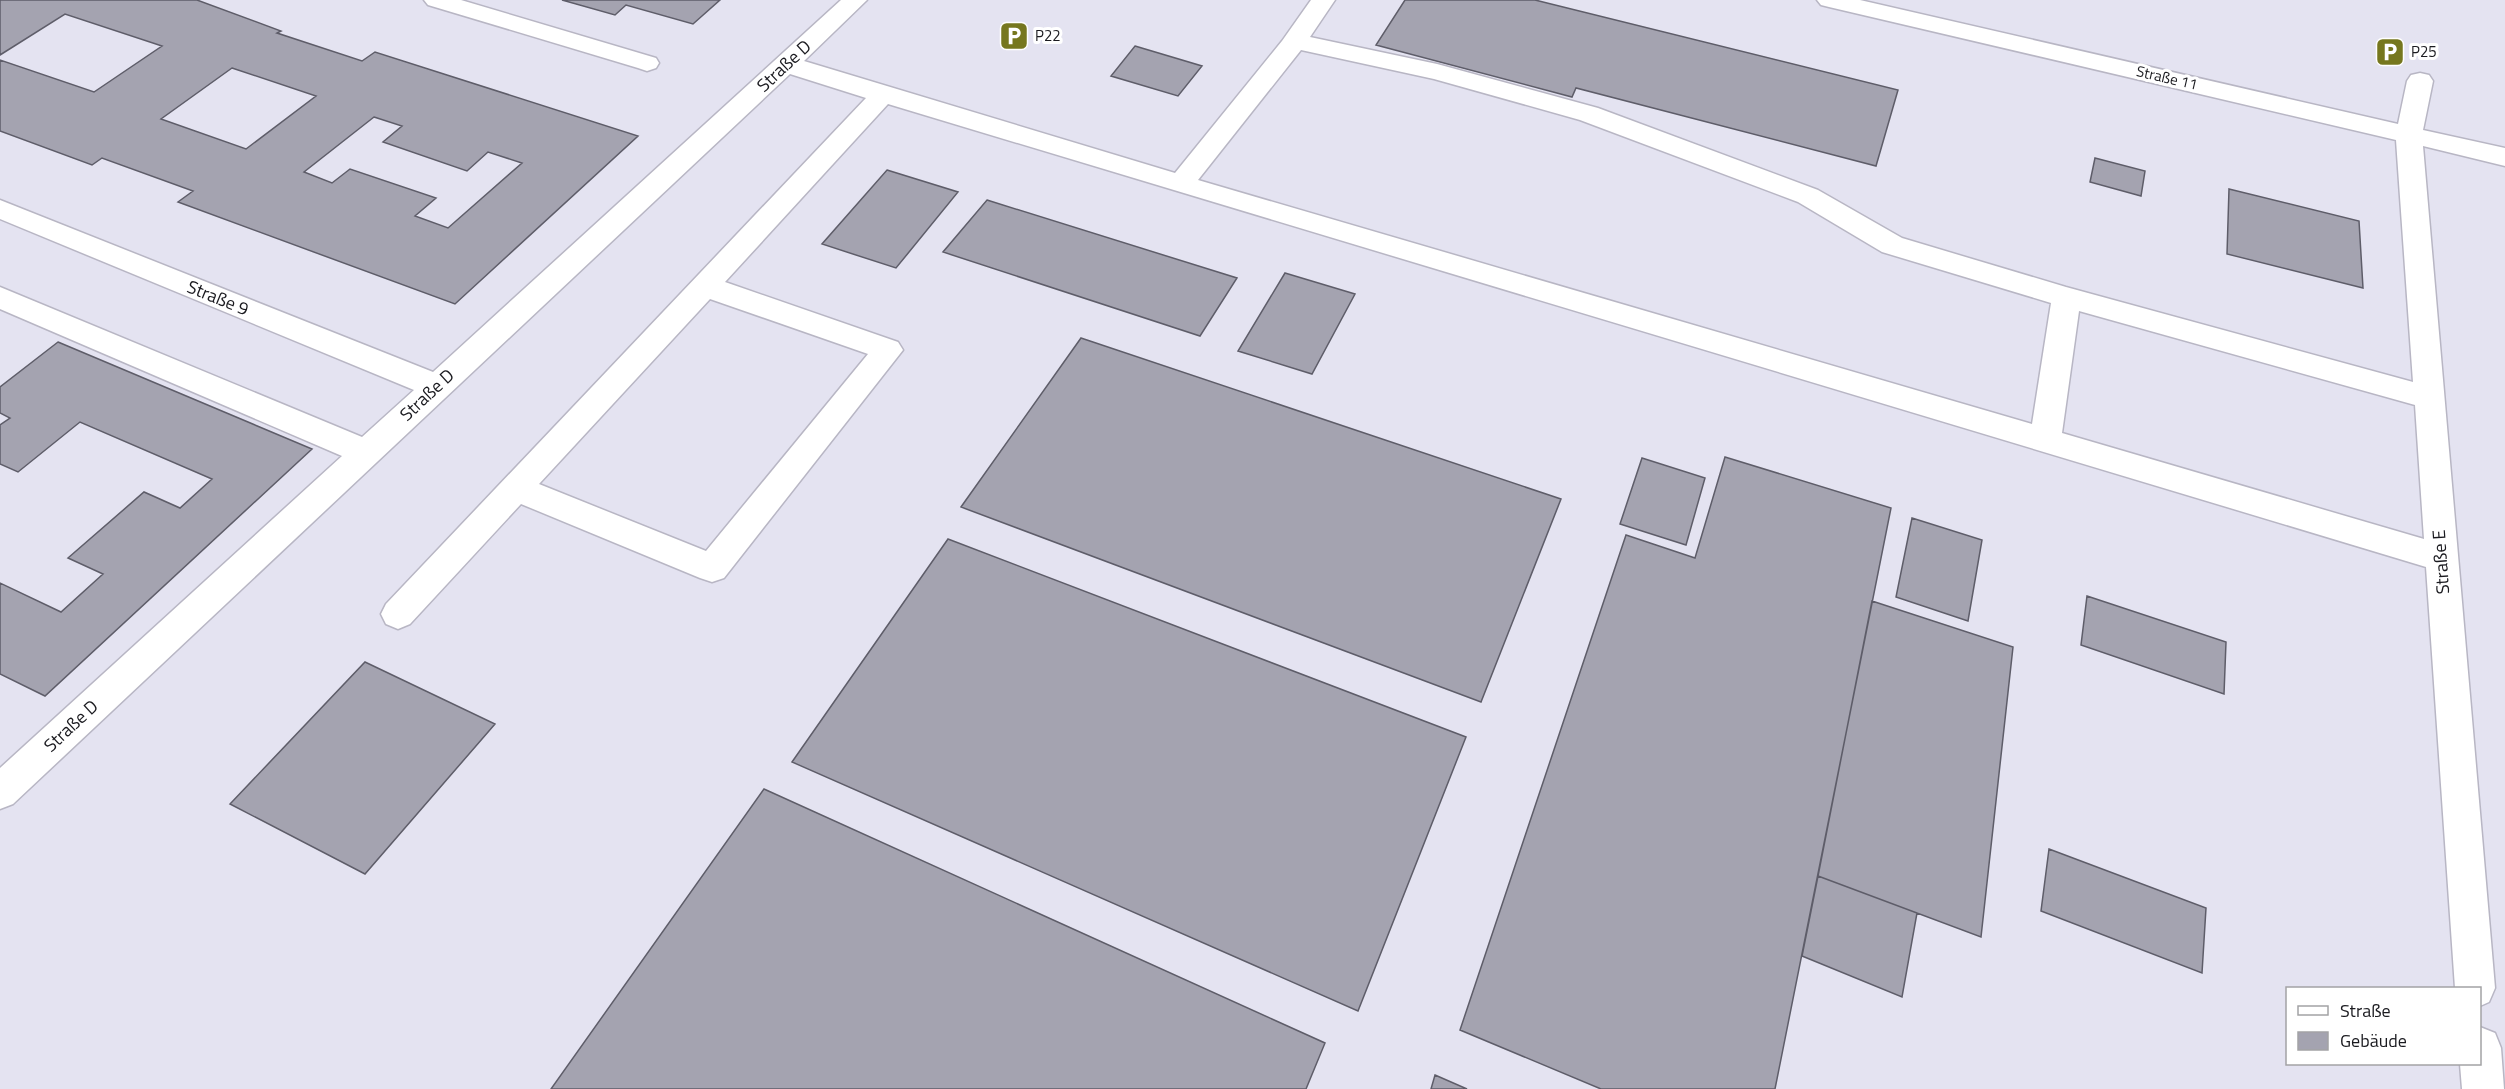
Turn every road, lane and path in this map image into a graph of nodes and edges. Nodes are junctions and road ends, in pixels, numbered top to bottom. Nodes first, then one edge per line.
1 (436, 0) edge
2 (855, 0) edge
3 (1323, 0) edge
4 (1829, 0) edge
5 (1294, 41) junction
6 (647, 63) dead end
7 (786, 64) junction
8 (2420, 81) dead end
9 (882, 96) junction
10 (2409, 135) junction
11 (2505, 157) edge
12 (1181, 184) junction
13 (0, 209) edge
14 (705, 286) junction
15 (0, 297) edge
16 (2066, 297) junction
17 (436, 386) junction
18 (2431, 398) junction
19 (2045, 441) junction
20 (365, 452) junction
21 (516, 488) junction
22 (2441, 558) junction
23 (398, 614) dead end
24 (0, 792) edge
25 (2475, 987) edge
26 (2481, 1062) edge
27 (2483, 1089) edge

1 - 6 lane
2 - 7 lane, Straße D
3 - 5 lane
4 - 10 lane, Straße 11
5 - 12 lane
5 - 16 lane
7 - 9 lane
7 - 17 lane, Straße D
8 - 10 lane, Straße E
9 - 12 lane
9 - 14 lane
10 - 11 lane, Straße 11
10 - 18 lane, Straße E
12 - 19 lane
13 - 17 lane, Straße 9
14 - 21 lane
14 - 21 lane
15 - 20 lane
16 - 18 lane
16 - 19 lane
17 - 20 lane, Straße D
18 - 22 lane, Straße E
19 - 22 lane
20 - 24 lane, Straße D
21 - 23 lane
22 - 25 lane, Straße E
26 - 27 lane

